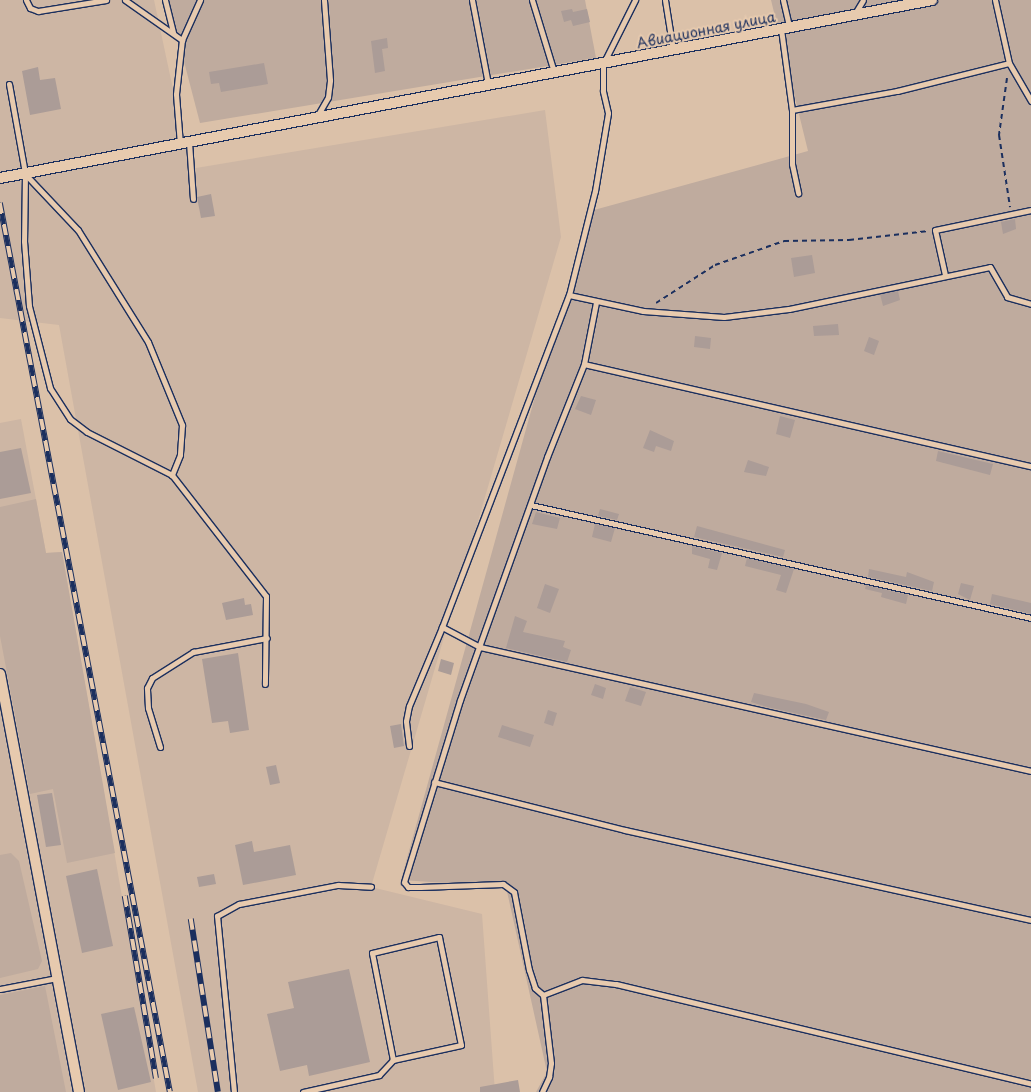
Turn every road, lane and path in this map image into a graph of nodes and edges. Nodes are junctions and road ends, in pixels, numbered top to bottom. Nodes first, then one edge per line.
1 (26, 0) edge
2 (106, 0) edge
3 (125, 0) edge
4 (165, 0) edge
5 (200, 0) edge
6 (324, 0) edge
7 (472, 0) edge
8 (532, 0) edge
9 (636, 0) edge
10 (665, 0) edge
11 (783, 0) edge
12 (863, 0) edge
13 (932, 0) edge
14 (995, 0) edge
15 (854, 15) junction
16 (785, 28) junction
17 (173, 33) junction
18 (182, 40) junction
19 (673, 50) junction
20 (1009, 63) junction
21 (603, 64) junction
22 (554, 72) junction
23 (9, 84) dead end
24 (488, 84) junction
25 (1031, 101) edge
26 (792, 110) junction
27 (316, 118) junction
28 (184, 143) junction
29 (25, 173) junction
30 (0, 178) edge
31 (798, 193) dead end
32 (192, 199) dead end
33 (1031, 210) edge
34 (1011, 214) junction
35 (935, 230) junction
36 (945, 275) junction
37 (569, 295) junction
38 (596, 302) junction
39 (1031, 304) edge
40 (643, 311) junction
41 (584, 364) junction
42 (1031, 466) edge
43 (172, 475) junction
44 (531, 505) junction
45 (1031, 618) edge
46 (442, 627) junction
47 (267, 638) junction
48 (480, 647) junction
49 (0, 674) edge
50 (265, 684) dead end
51 (5, 725) edge
52 (409, 746) dead end
53 (160, 747) dead end
54 (1031, 771) edge
55 (434, 782) junction
56 (371, 887) dead end
57 (1031, 920) edge
58 (57, 978) junction
59 (0, 989) edge
60 (544, 995) junction
61 (393, 1060) junction
62 (1031, 1084) edge
63 (79, 1092) edge
64 (234, 1092) edge
65 (303, 1092) edge
66 (542, 1092) edge

1 - 2 lane
3 - 17 lane
4 - 17 lane
5 - 18 lane
6 - 27 lane
7 - 24 lane
8 - 22 lane
9 - 21 lane
10 - 19 lane
11 - 16 lane
12 - 15 lane
13 - 15 street, Авиационная улица
14 - 20 lane
15 - 16 street, Авиационная улица
16 - 19 street, Авиационная улица
16 - 26 lane
17 - 18 lane
18 - 28 lane
19 - 21 street, Авиационная улица
20 - 25 lane
20 - 26 lane
20 - 34 path
21 - 22 street, Авиационная улица
21 - 37 lane
22 - 24 street, Авиационная улица
23 - 29 lane
24 - 27 street, Авиационная улица
26 - 31 lane
27 - 28 street, Авиационная улица
28 - 29 street, Авиационная улица
28 - 32 lane
29 - 30 street, Авиационная улица
29 - 43 lane
29 - 43 lane
33 - 34 lane
34 - 35 lane
35 - 36 lane
35 - 40 path
36 - 39 lane
36 - 40 lane
37 - 38 lane
37 - 46 lane
38 - 40 lane
38 - 41 lane
41 - 42 lane
41 - 44 lane
43 - 47 lane
44 - 45 lane
44 - 48 lane
46 - 48 lane
46 - 52 lane
47 - 50 lane
47 - 53 lane
48 - 54 lane
48 - 55 lane
49 - 51 street
51 - 58 street
55 - 57 lane
55 - 60 lane
56 - 64 lane
58 - 59 lane
58 - 63 street
60 - 62 lane
60 - 66 lane
61 - 61 lane
61 - 65 lane

